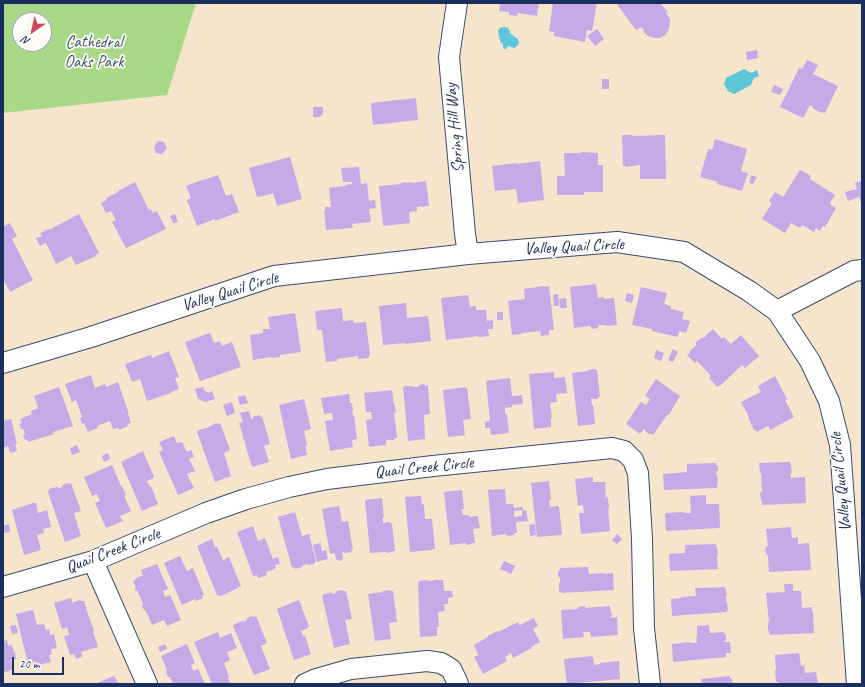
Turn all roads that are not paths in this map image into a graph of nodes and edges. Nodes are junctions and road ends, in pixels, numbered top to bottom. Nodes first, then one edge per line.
1 (457, 3) edge
2 (468, 254) junction
3 (862, 270) edge
4 (777, 312) junction
5 (3, 363) edge
6 (93, 561) junction
7 (3, 587) edge
8 (148, 684) edge
9 (304, 684) edge
10 (458, 684) edge
11 (650, 684) edge
12 (857, 684) edge

1 - 2 street, Spring Hill Way
2 - 4 street, Valley Quail Circle
2 - 5 street, Valley Quail Circle
3 - 4 street
4 - 12 street, Valley Quail Circle
6 - 7 street, Quail Creek Circle
6 - 8 street
6 - 11 street, Quail Creek Circle
9 - 10 street

